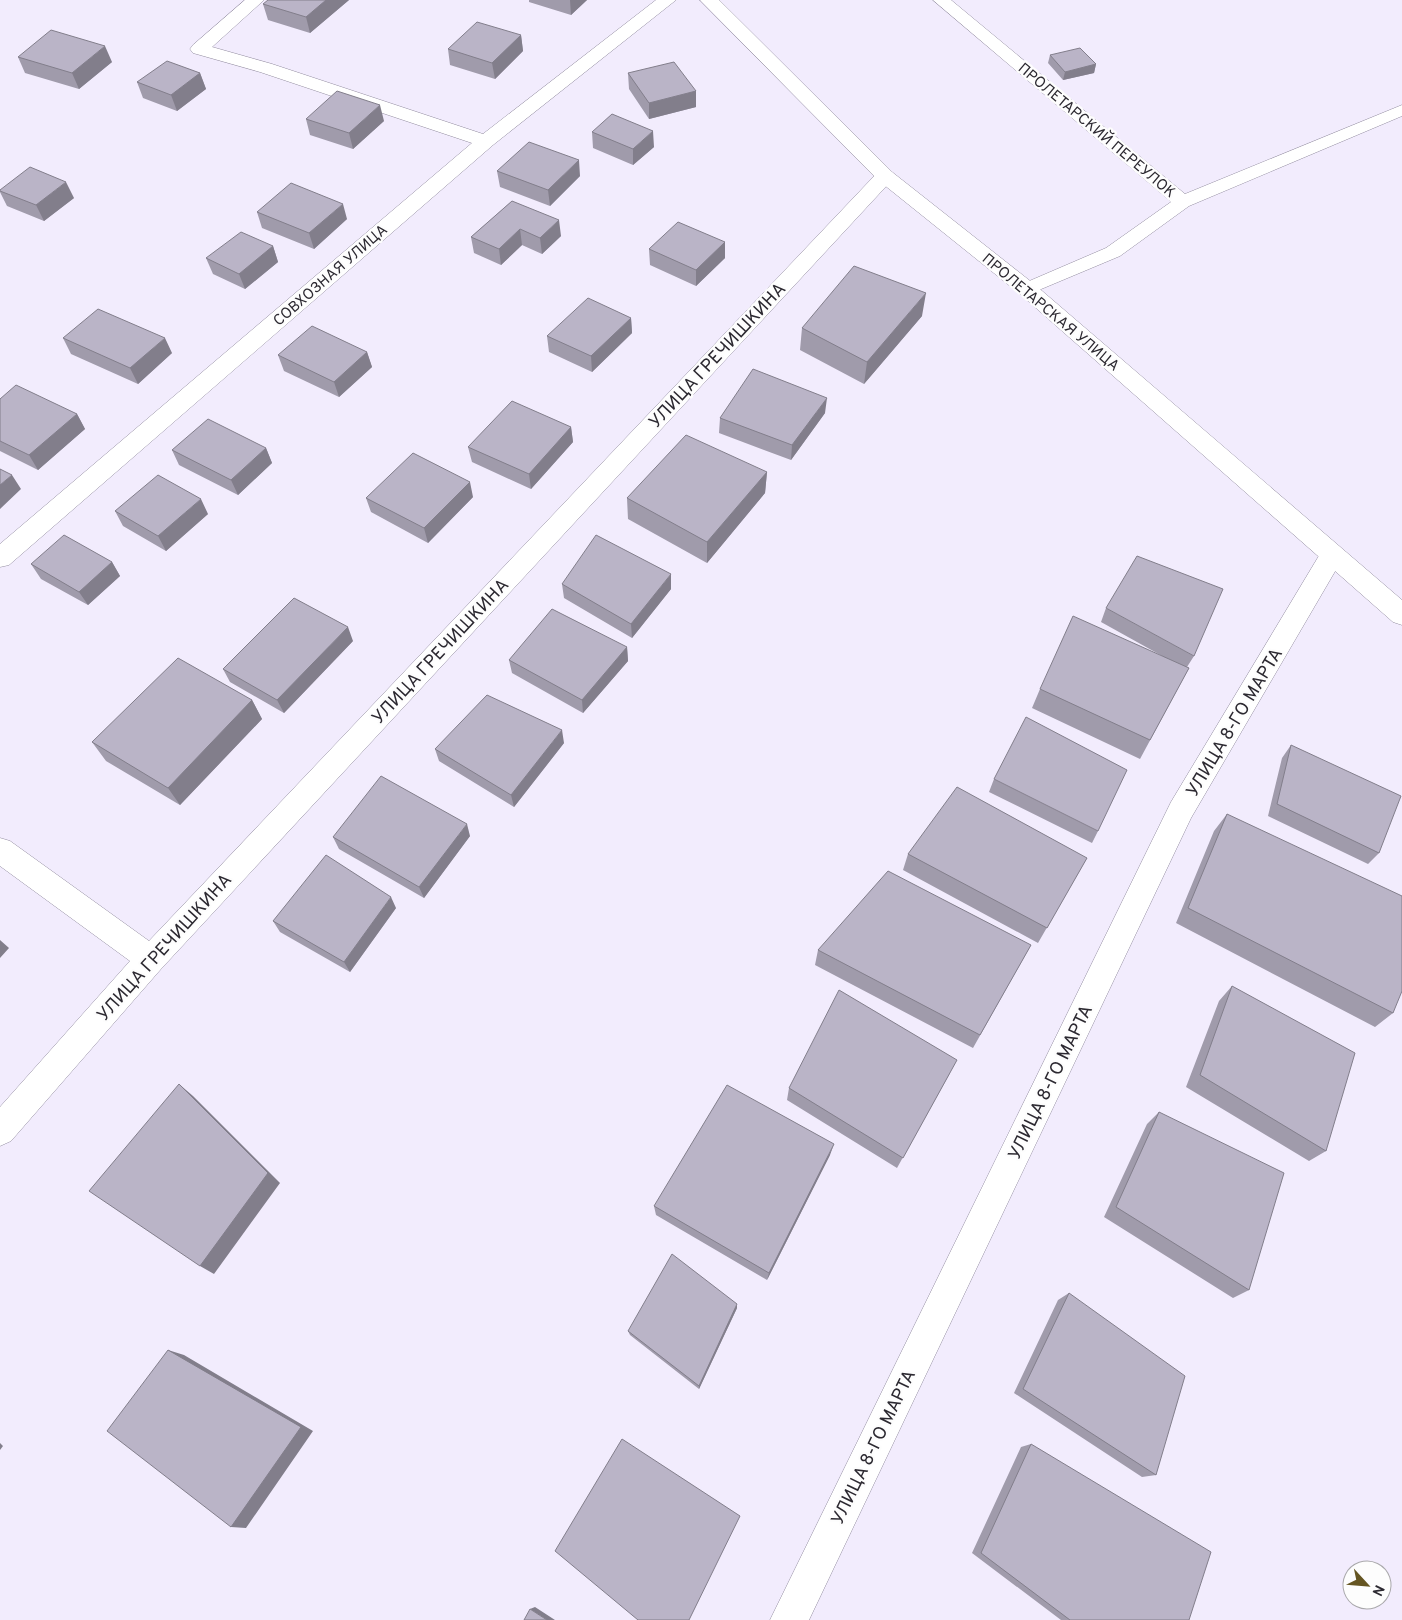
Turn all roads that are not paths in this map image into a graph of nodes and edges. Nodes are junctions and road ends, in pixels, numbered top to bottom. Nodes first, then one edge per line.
1 (255, 0) edge
2 (668, 0) edge
3 (710, 0) edge
4 (941, 0) edge
5 (1402, 110) edge
6 (486, 141) junction
7 (885, 176) junction
8 (1184, 202) junction
9 (1027, 289) junction
10 (1332, 556) junction
11 (0, 558) edge
12 (1402, 615) edge
13 (0, 850) edge
14 (151, 959) junction
15 (0, 1130) edge
16 (789, 1620) edge

1 - 6 street
2 - 6 street, СОВХОЗНАЯ УЛИЦА
3 - 7 street, ПРОЛЕТАРСКАЯ УЛИЦА
4 - 8 lane, ПРОЛЕТАРСКИЙ ПЕРЕУЛОК
5 - 8 lane
6 - 11 street, СОВХОЗНАЯ УЛИЦА
7 - 9 street, ПРОЛЕТАРСКАЯ УЛИЦА
7 - 14 street, УЛИЦА ГРЕЧИШКИНА
8 - 9 lane, ПРОЛЕТАРСКИЙ ПЕРЕУЛОК
9 - 10 street, ПРОЛЕТАРСКАЯ УЛИЦА
10 - 12 street, ПРОЛЕТАРСКАЯ УЛИЦА
10 - 16 street, УЛИЦА 8-ГО МАРТА
13 - 14 street
14 - 15 street, УЛИЦА ГРЕЧИШКИНА

